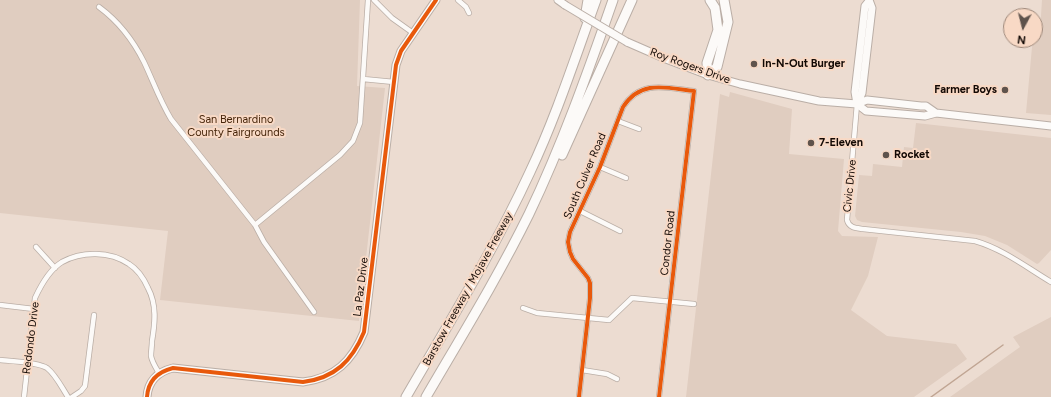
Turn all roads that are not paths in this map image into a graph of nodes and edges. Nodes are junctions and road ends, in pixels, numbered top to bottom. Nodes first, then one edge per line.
1 (368, 0) edge
2 (374, 0) edge
3 (436, 0) edge
4 (458, 0) edge
5 (558, 0) edge
6 (588, 0) edge
7 (596, 0) edge
8 (613, 0) edge
9 (632, 0) edge
10 (710, 0) edge
11 (724, 0) edge
12 (869, 0) edge
13 (99, 7) dead end
14 (469, 13) dead end
15 (412, 33) junction
16 (579, 47) junction
17 (708, 75) junction
18 (363, 79) junction
19 (394, 82) junction
20 (694, 91) joint
21 (857, 104) junction
22 (936, 113) junction
23 (618, 121) junction
24 (1051, 126) edge
25 (639, 129) dead end
26 (600, 167) junction
27 (626, 178) dead end
28 (580, 211) junction
29 (529, 213) junction
30 (255, 224) junction
31 (620, 231) dead end
32 (36, 247) dead end
33 (55, 268) junction
34 (1051, 282) edge
35 (671, 301) junction
36 (694, 304) dead end
37 (0, 305) edge
38 (523, 308) dead end
39 (34, 309) junction
40 (314, 312) dead end
41 (94, 315) dead end
42 (588, 319) junction
43 (430, 356) junction
44 (0, 360) edge
45 (28, 363) junction
46 (582, 370) junction
47 (159, 373) junction
48 (617, 379) dead end
49 (24, 397) edge
50 (68, 397) edge
51 (72, 397) edge
52 (146, 397) edge
53 (402, 397) edge
54 (406, 397) edge
55 (426, 397) edge
56 (579, 397) edge
57 (659, 397) edge

1 - 18 street
2 - 15 street
3 - 15 street, La Paz Drive
4 - 14 street
5 - 17 street, Roy Rogers Drive, bridge
6 - 16 highway
7 - 16 highway, Barstow Freeway / Mojave Freeway
8 - 29 highway, Barstow Freeway / Mojave Freeway
9 - 29 highway
10 - 17 highway
11 - 17 highway
12 - 21 street, Civic Drive
13 - 30 street
15 - 19 street, La Paz Drive
16 - 43 highway, Barstow Freeway / Mojave Freeway
17 - 21 street, Roy Rogers Drive
18 - 19 street
18 - 30 street
19 - 47 street, La Paz Drive
20 - 23 street, South Culver Road
20 - 35 street, Condor Road
21 - 22 street, Roy Rogers Drive
21 - 22 street, Roy Rogers Drive
21 - 34 street, Civic Drive
22 - 24 street, Roy Rogers Drive
23 - 25 street
23 - 26 street, South Culver Road
26 - 27 street
26 - 28 street, South Culver Road
28 - 31 street
28 - 42 street, South Culver Road
29 - 55 highway, Barstow Freeway / Mojave Freeway
30 - 40 street
32 - 33 street
33 - 39 street, Redondo Drive
33 - 47 street, Redondo Drive
35 - 36 street
35 - 42 street
35 - 57 street, Condor Road
37 - 39 street
38 - 42 street
39 - 45 street, Redondo Drive
41 - 51 street
42 - 46 street, South Culver Road
43 - 53 highway
43 - 54 highway, Barstow Freeway / Mojave Freeway
44 - 45 street
45 - 49 street, Redondo Drive
45 - 50 street
46 - 48 street
46 - 56 street, South Culver Road
47 - 52 street

